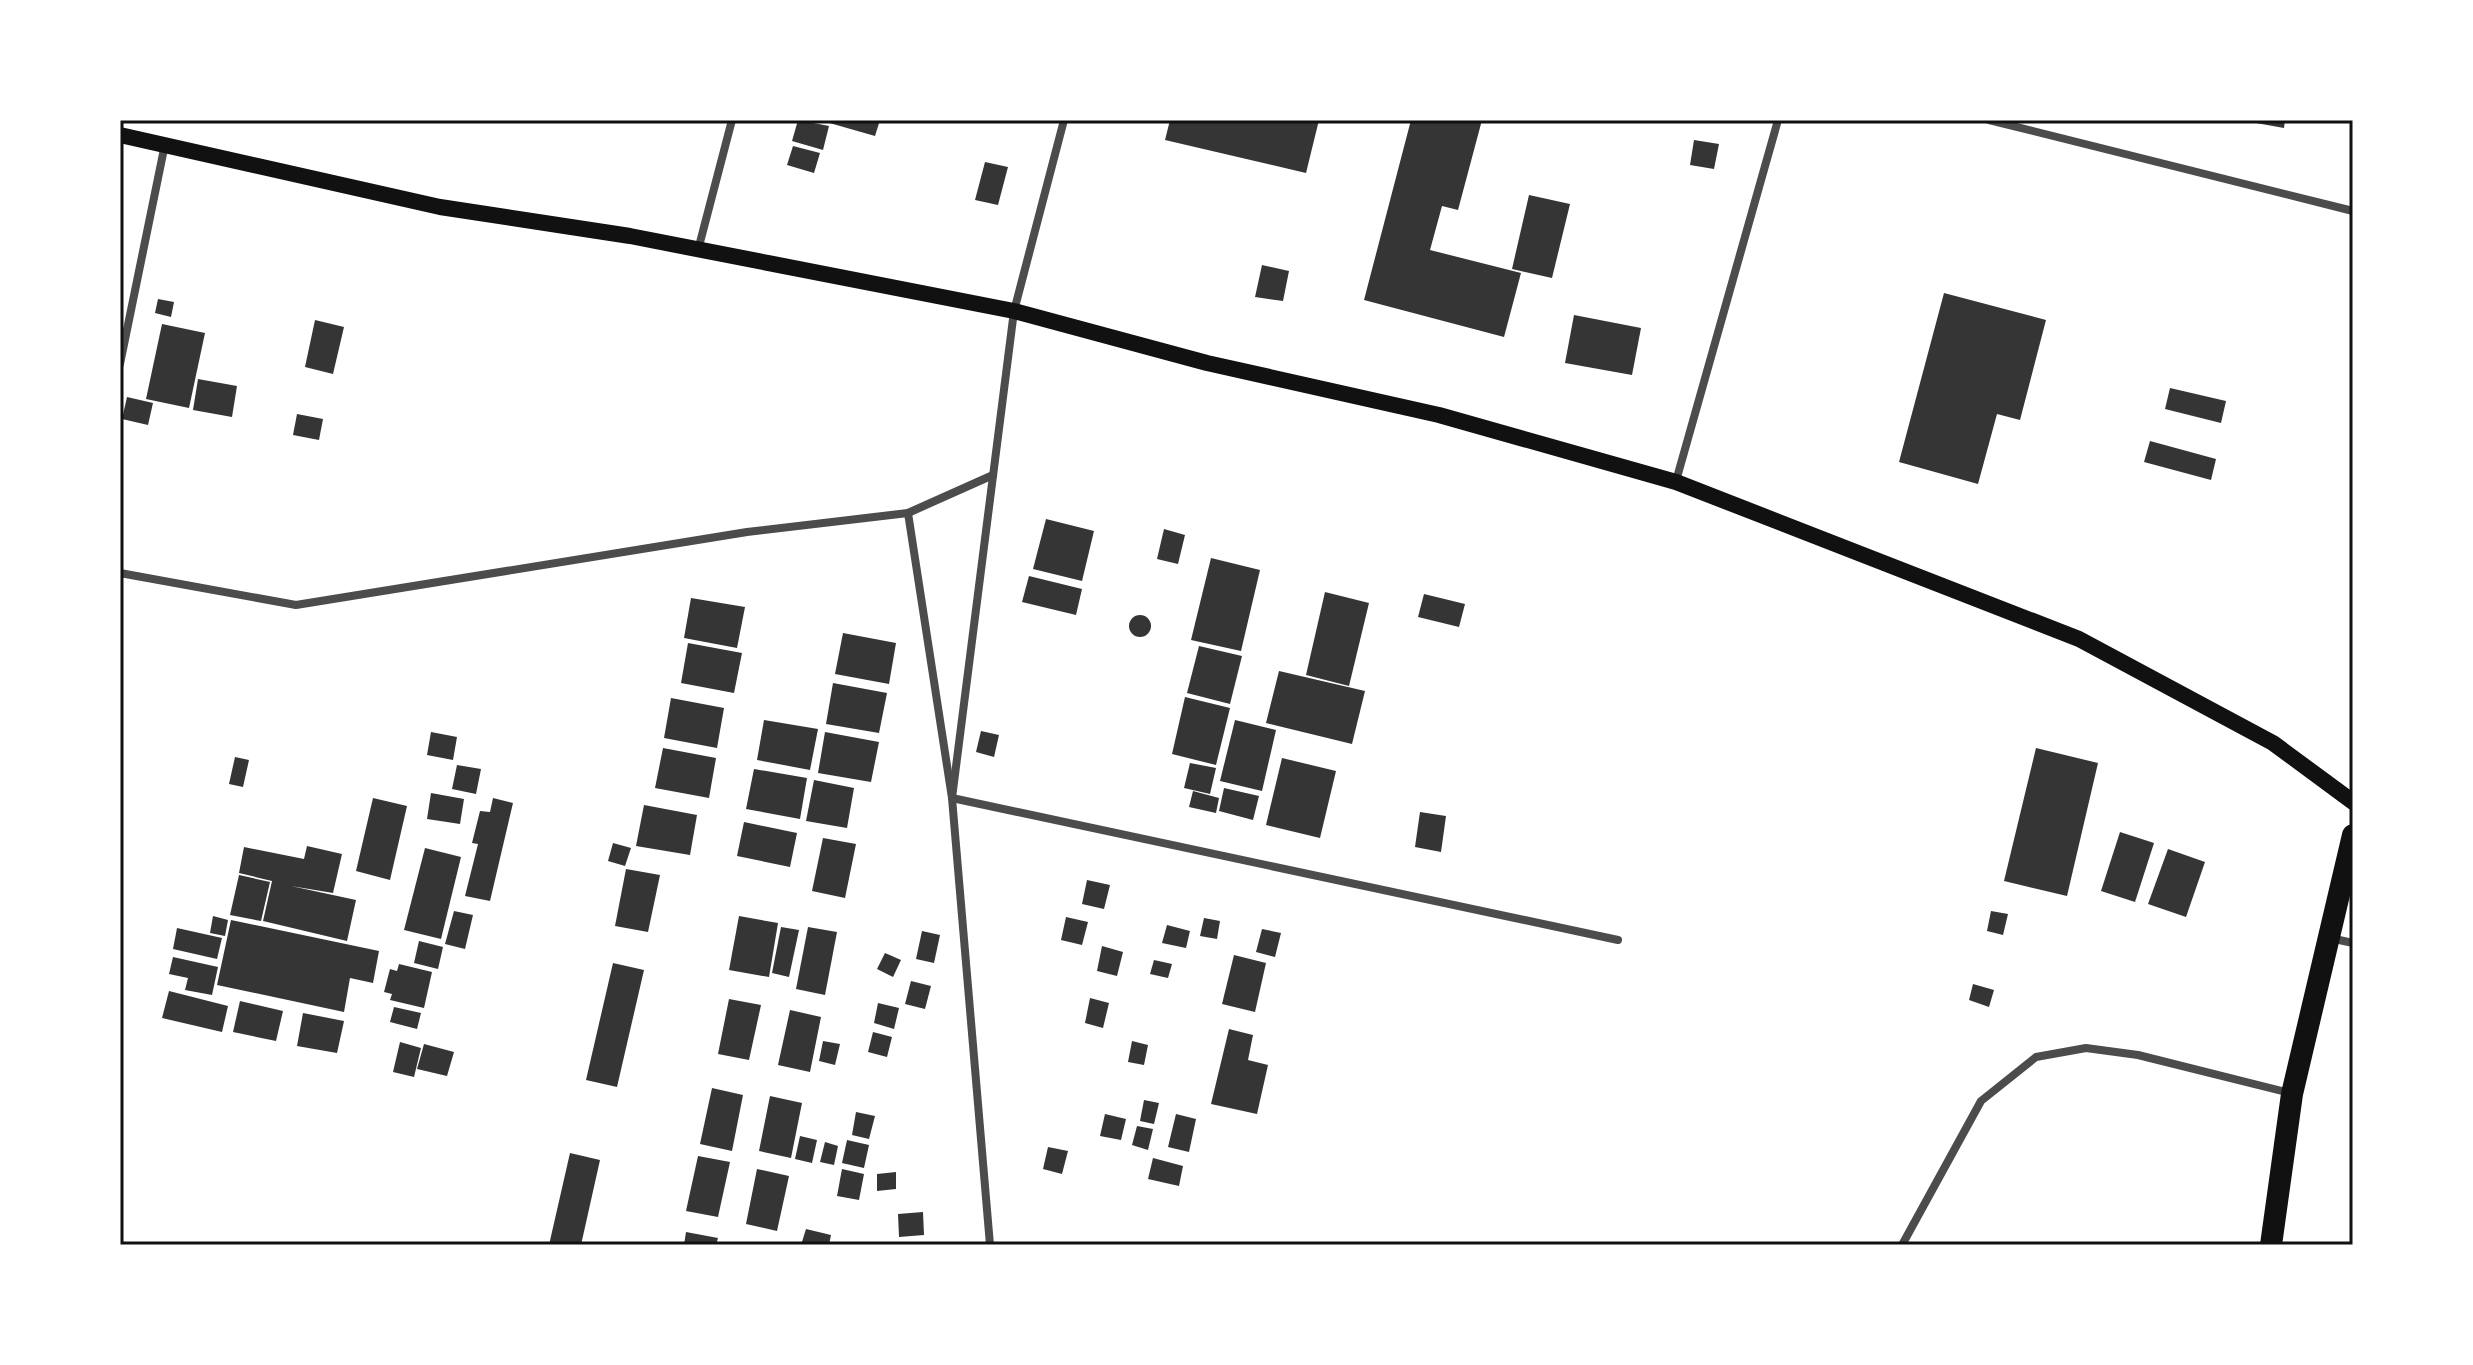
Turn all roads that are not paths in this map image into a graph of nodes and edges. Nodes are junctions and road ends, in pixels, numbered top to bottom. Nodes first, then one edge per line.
1 (732, 120) edge
2 (1064, 120) edge
3 (1778, 120) edge
4 (1989, 120) edge
5 (120, 135) edge
6 (165, 143) junction
7 (2353, 211) edge
8 (698, 250) junction
9 (1014, 311) junction
10 (120, 364) edge
11 (993, 475) junction
12 (1676, 482) junction
13 (908, 513) junction
14 (120, 573) edge
15 (952, 798) junction
16 (2353, 802) edge
17 (2353, 835) edge
18 (2329, 938) junction
19 (1618, 940) dead end
20 (2353, 943) edge
21 (2292, 1094) junction
22 (990, 1245) edge
23 (1902, 1245) edge
24 (2271, 1245) edge

1 - 8 street
2 - 9 street
3 - 12 street
4 - 7 street
5 - 6 main road
6 - 8 main road
6 - 10 street
8 - 9 main road
9 - 11 street
9 - 12 main road
11 - 13 street
11 - 15 street
12 - 16 main road
13 - 14 street
13 - 15 street
15 - 19 street
15 - 22 street
17 - 18 highway
18 - 20 street
18 - 21 highway
21 - 23 street
21 - 24 highway

